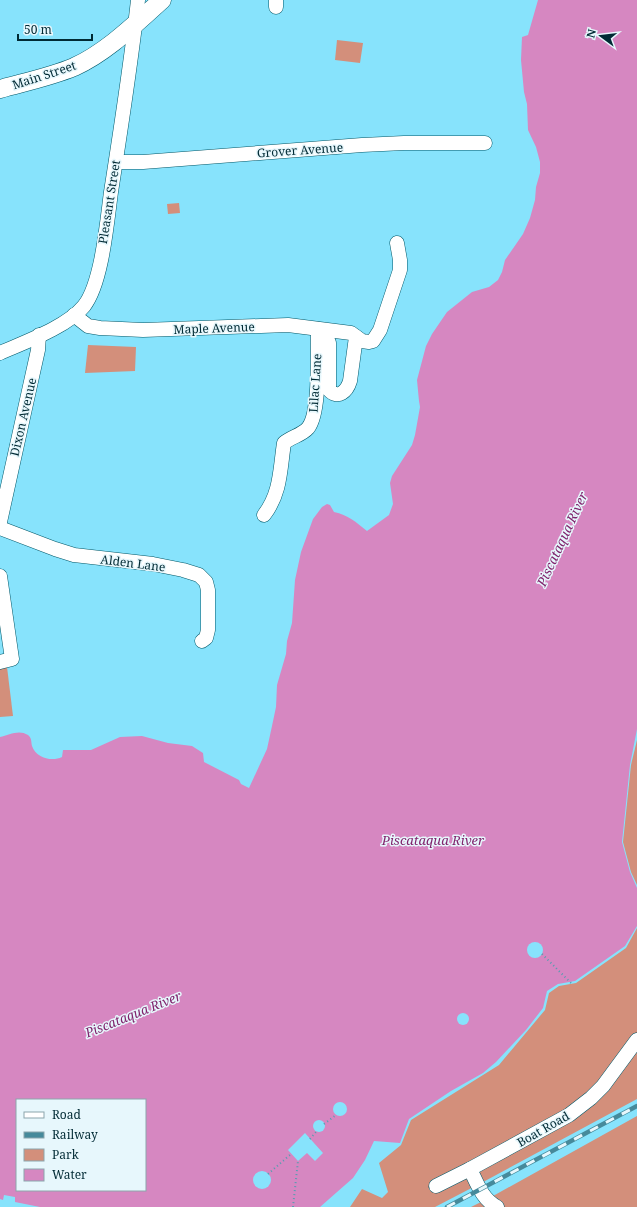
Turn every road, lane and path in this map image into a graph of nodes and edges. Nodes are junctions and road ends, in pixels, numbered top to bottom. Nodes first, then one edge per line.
1 (138, 0) edge
2 (162, 0) edge
3 (136, 23) junction
4 (0, 89) edge
5 (485, 143) dead end
6 (116, 162) junction
7 (397, 243) dead end
8 (74, 315) junction
9 (321, 330) junction
10 (39, 335) junction
11 (356, 337) junction
12 (0, 353) edge
13 (264, 515) dead end
14 (0, 522) edge
15 (0, 528) edge
16 (0, 576) edge
17 (202, 641) dead end
18 (0, 662) edge
19 (542, 954) dead end
20 (572, 984) dead end
21 (637, 1040) edge
22 (336, 1115) dead end
23 (324, 1124) dead end
24 (316, 1132) dead end
25 (310, 1139) dead end
26 (291, 1154) dead end
27 (298, 1161) dead end
28 (470, 1169) junction
29 (268, 1174) dead end
30 (436, 1186) dead end
31 (293, 1207) edge
32 (497, 1207) edge

1 - 3 street, Pleasant Street
2 - 3 main road, Main Street
3 - 4 main road, Main Street
3 - 6 street, Pleasant Street
5 - 6 street, Grover Avenue
6 - 8 street, Pleasant Street
7 - 11 street, Maple Avenue
8 - 9 street, Maple Avenue
8 - 10 street, Pleasant Street
9 - 11 street, Maple Avenue
9 - 11 street
9 - 13 street, Lilac Lane
10 - 12 street, Pleasant Street
10 - 14 street, Dixon Avenue
15 - 17 street, Alden Lane
16 - 18 street
19 - 20 path
21 - 28 street, Boat Road
22 - 23 path
24 - 25 path
26 - 29 path
27 - 31 path
28 - 30 street, Boat Road
28 - 32 street

